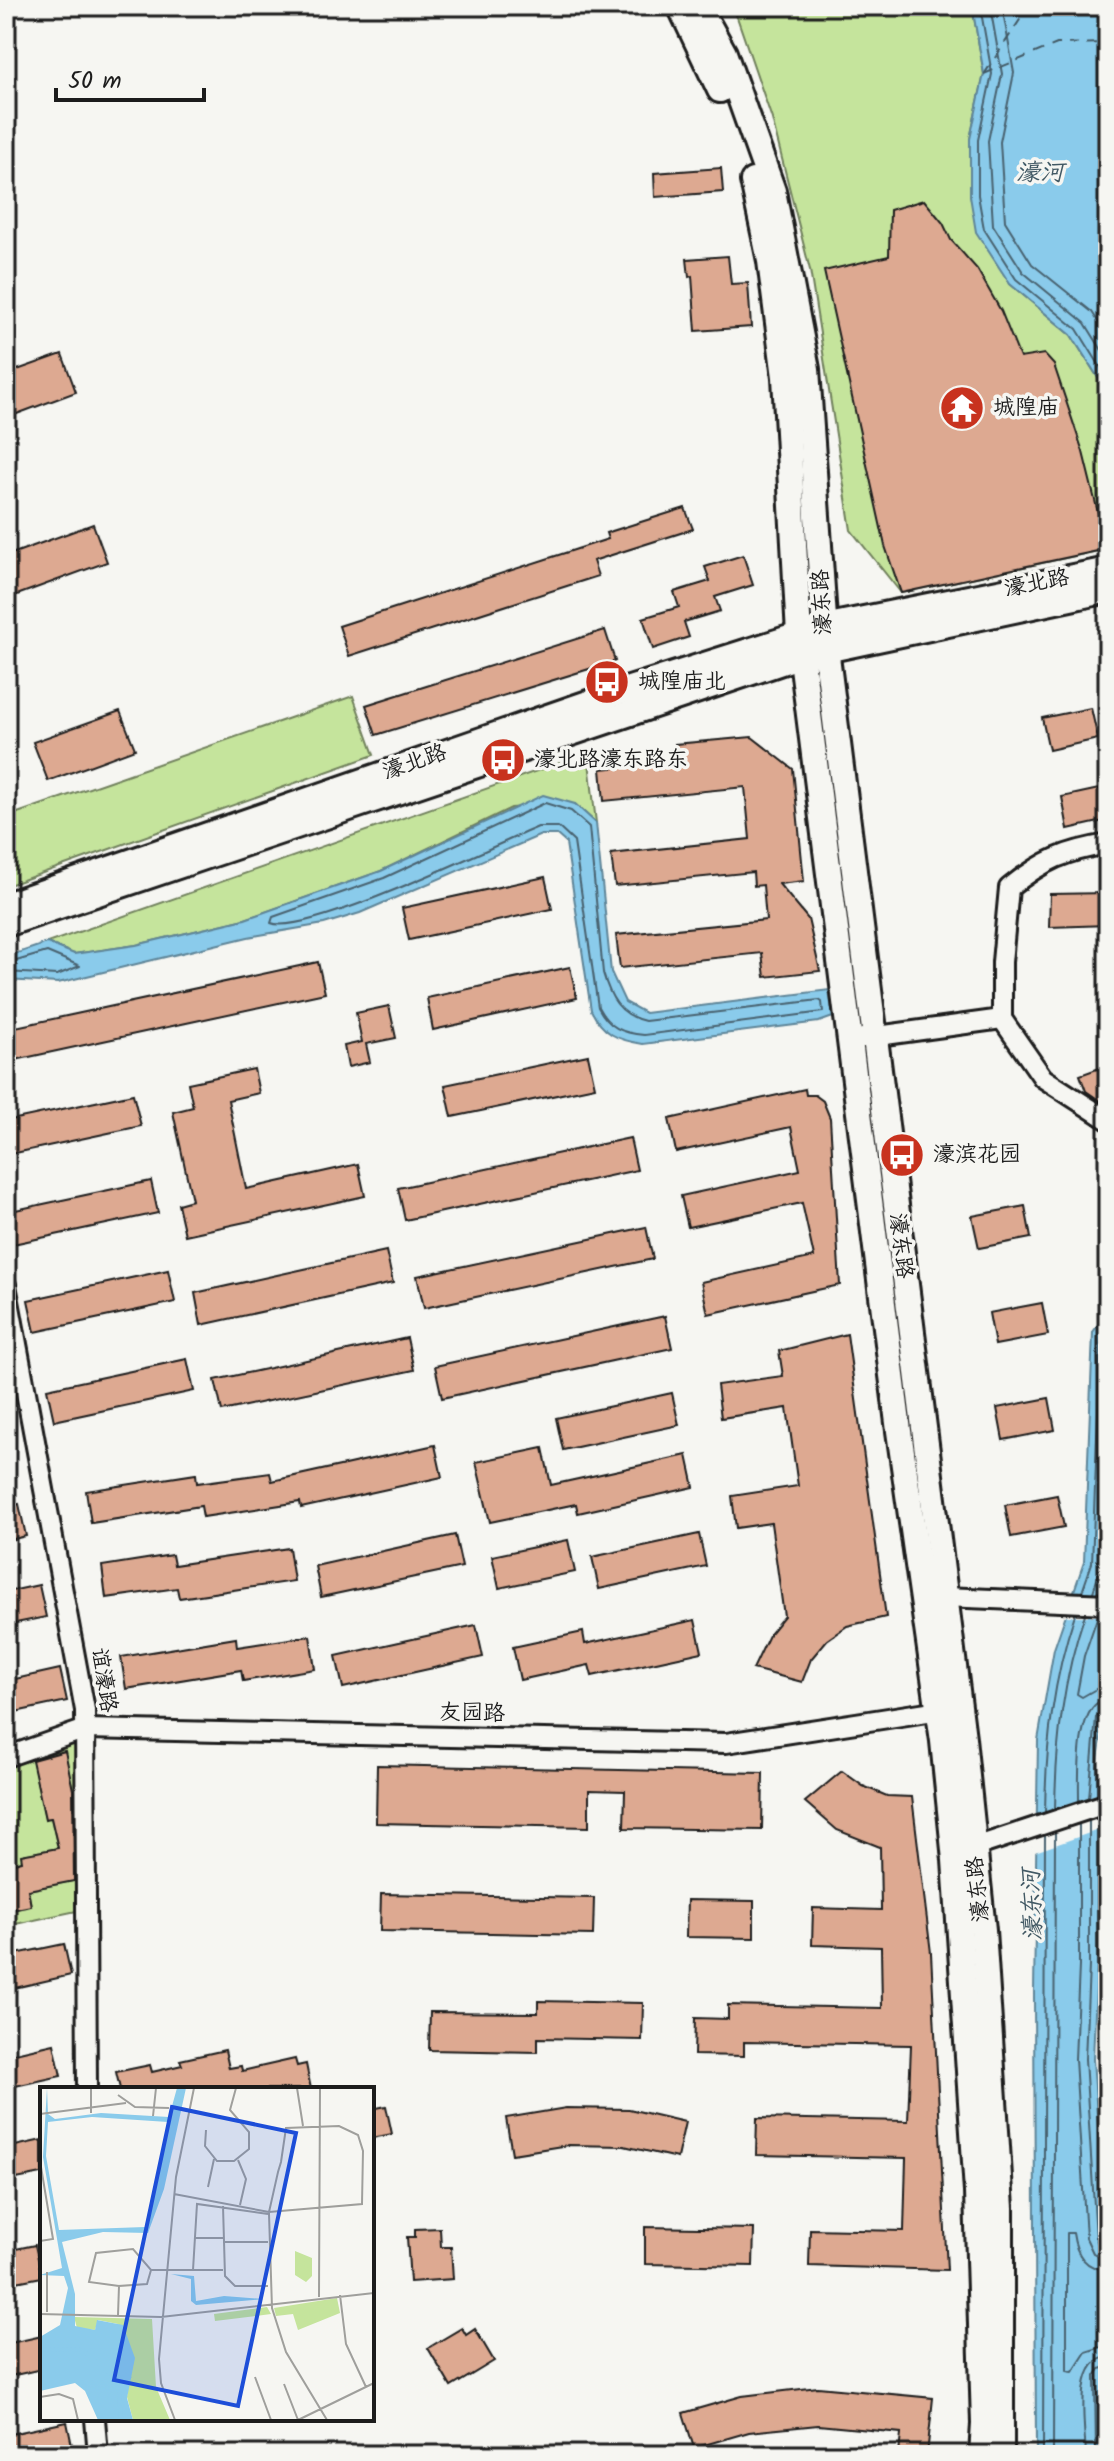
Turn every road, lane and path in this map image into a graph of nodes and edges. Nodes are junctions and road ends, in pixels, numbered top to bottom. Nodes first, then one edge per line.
1 (680, 6) edge
2 (698, 6) edge
3 (1108, 570) edge
4 (1108, 590) edge
5 (825, 637) junction
6 (800, 645) junction
7 (1108, 844) edge
8 (6, 905) edge
9 (6, 924) edge
10 (1002, 1019) junction
11 (862, 1038) junction
12 (1108, 1120) edge
13 (6, 1285) edge
14 (944, 1597) junction
15 (1108, 1604) edge
16 (940, 1710) junction
17 (86, 1729) junction
18 (6, 1757) edge
19 (1108, 1803) edge
20 (975, 1847) junction
21 (87, 2087) edge
22 (95, 2421) edge
23 (98, 2455) edge
24 (982, 2455) edge
25 (1001, 2455) edge

1 - 6 main road, 濠东路
2 - 5 main road, 濠东路
3 - 5 main road, 濠北路
4 - 5 main road, 濠北路
5 - 6 main road, 濠北路
5 - 11 main road, 濠东路
6 - 8 main road, 濠北路
6 - 9 main road, 濠北路
6 - 11 main road, 濠东路
7 - 10 street
10 - 11 street
10 - 12 street
11 - 14 main road, 濠东路
11 - 16 main road, 濠东路
13 - 17 street, 谊濠路
14 - 15 street
14 - 20 main road, 濠东路
16 - 17 street, 友园路
16 - 24 main road, 濠东路
17 - 18 street, 友园路
17 - 21 street, 谊濠路
19 - 20 street
20 - 25 main road, 濠东路
22 - 23 street

